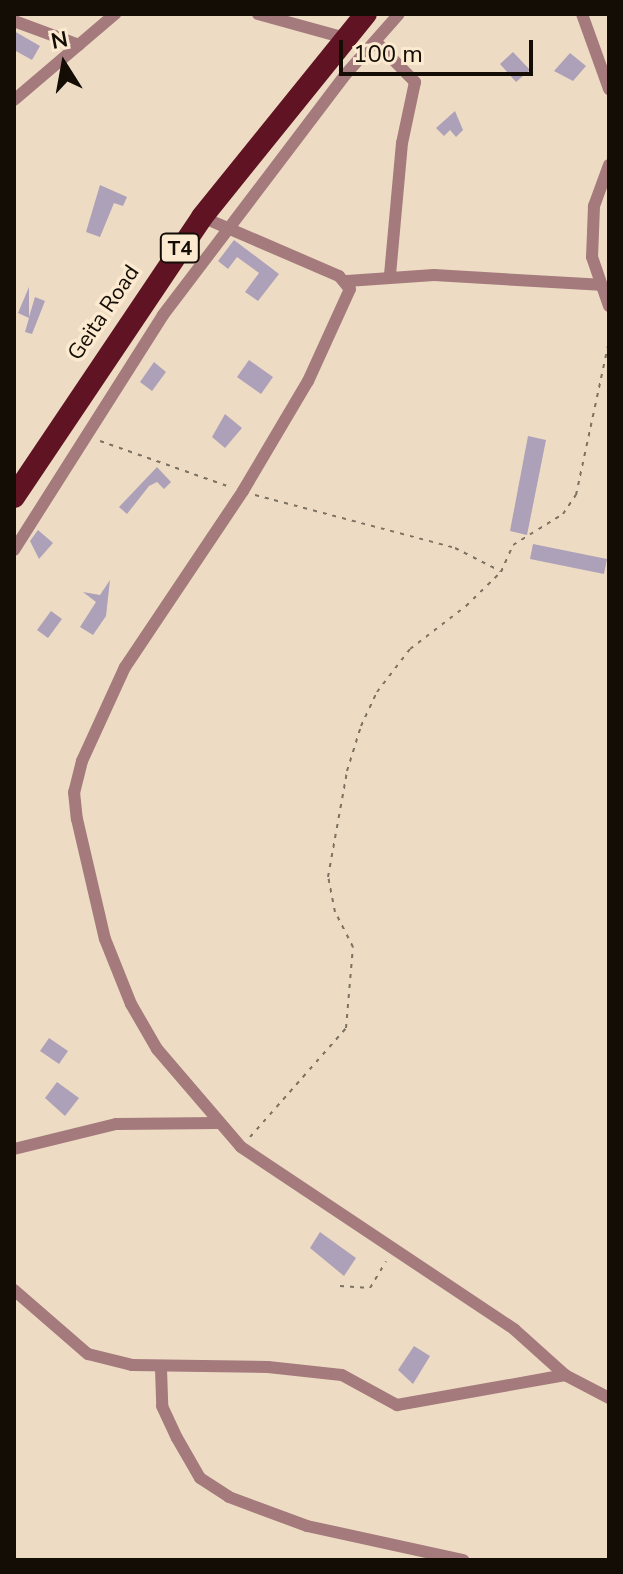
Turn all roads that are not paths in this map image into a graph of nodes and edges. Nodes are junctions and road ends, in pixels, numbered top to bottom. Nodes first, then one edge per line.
1 (115, 14) edge
2 (258, 14) edge
3 (366, 14) edge
4 (399, 14) edge
5 (582, 14) edge
6 (14, 21) edge
7 (345, 38) junction
8 (376, 42) junction
9 (79, 45) junction
10 (609, 89) edge
11 (14, 100) edge
12 (609, 165) edge
13 (202, 217) junction
14 (227, 230) junction
15 (390, 276) junction
16 (347, 281) junction
17 (600, 285) junction
18 (609, 306) edge
19 (20, 474) edge
20 (14, 497) edge
21 (14, 550) edge
22 (218, 1123) junction
23 (14, 1149) edge
24 (14, 1290) edge
25 (161, 1369) junction
26 (565, 1375) junction
27 (609, 1398) edge
28 (463, 1560) edge

1 - 9 street
2 - 7 street
3 - 7 highway, Geita Road / T4
4 - 8 street
5 - 10 street
6 - 9 street
7 - 13 highway, Geita Road / T4
8 - 14 street
8 - 15 street
9 - 11 street
12 - 17 street
13 - 14 street
13 - 19 highway, Geita Road / T4
14 - 16 street
14 - 21 street
15 - 16 street
15 - 17 street
16 - 22 street
17 - 18 street
19 - 20 highway, Geita Road / T4
22 - 23 street
22 - 26 street
24 - 25 street
25 - 26 street
25 - 28 street
26 - 27 street

